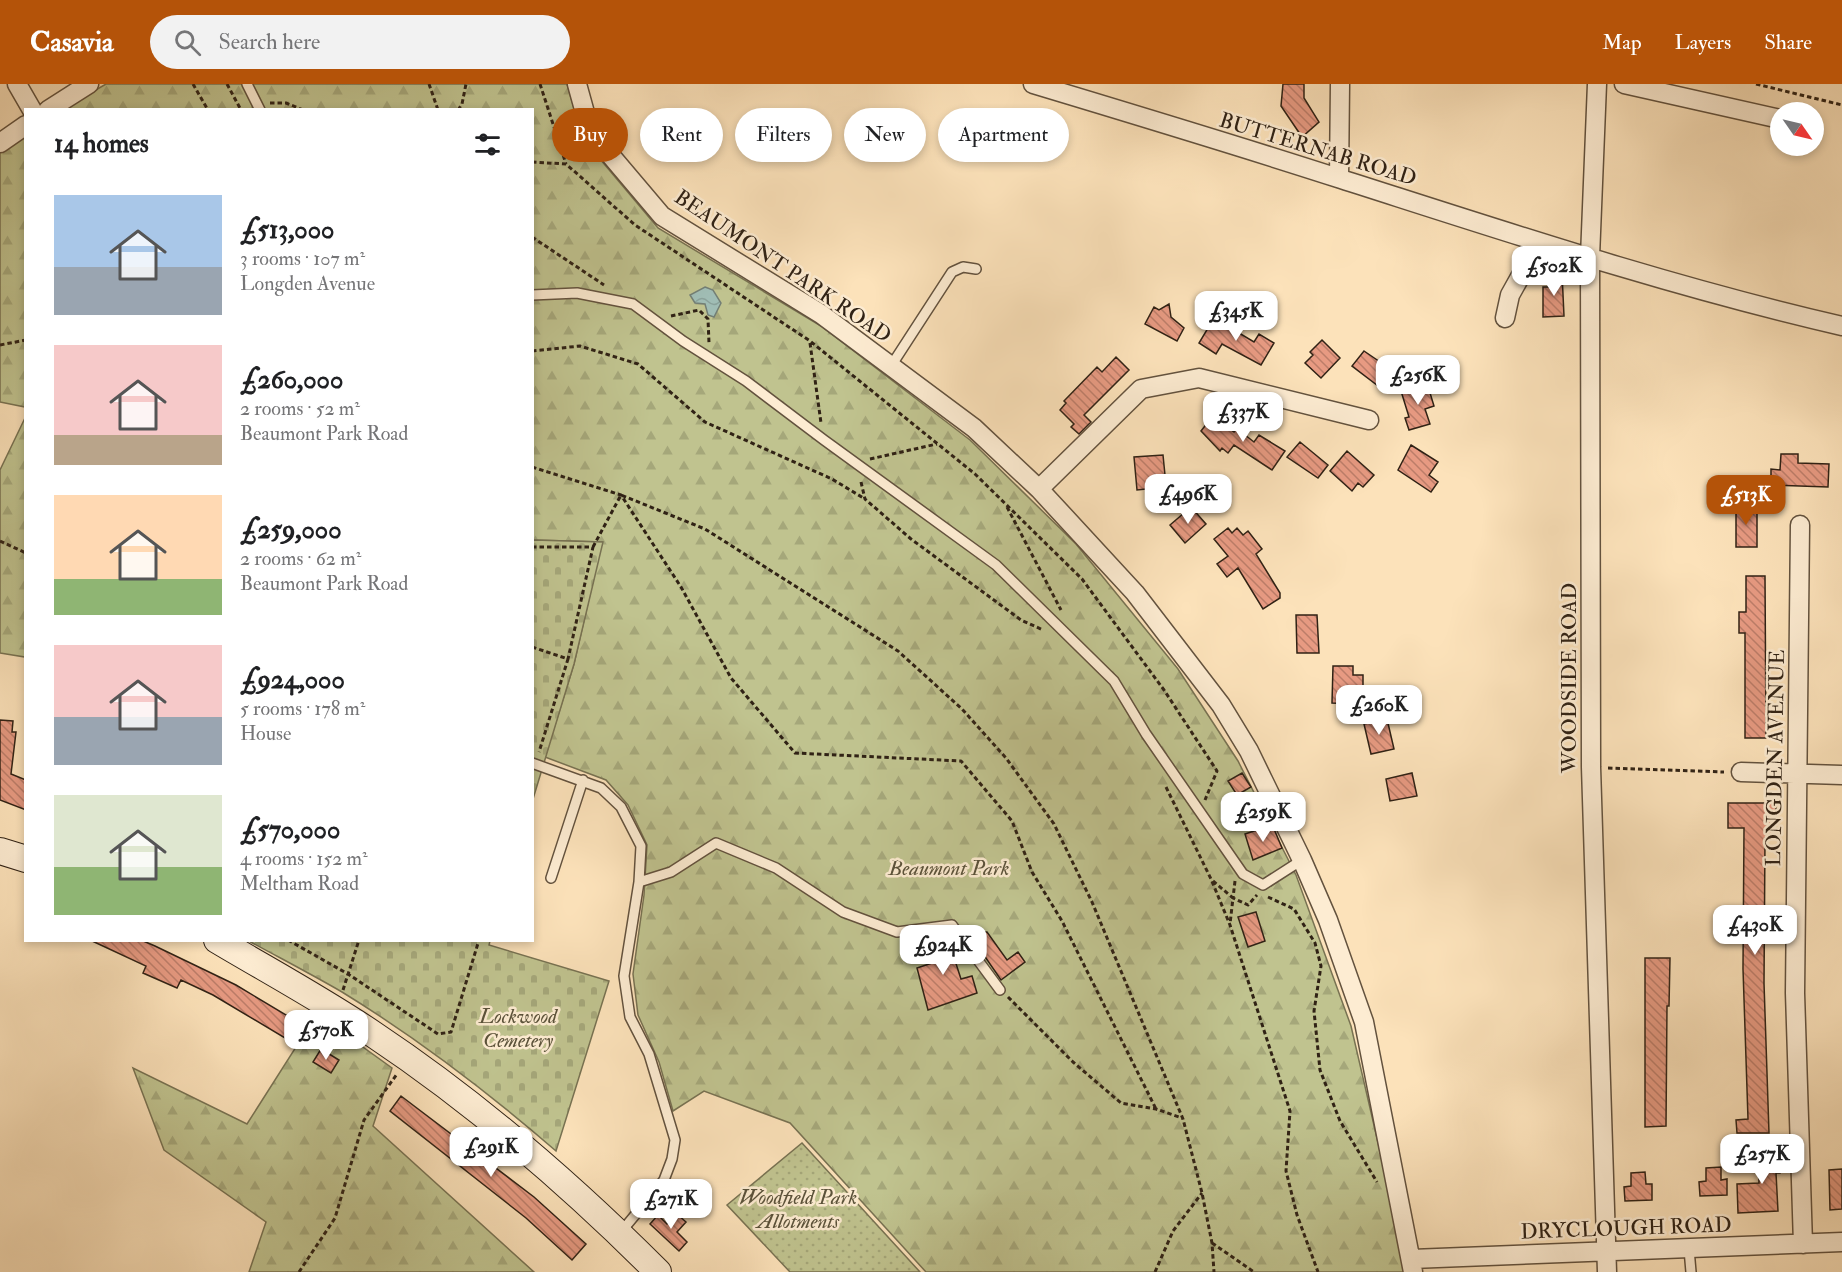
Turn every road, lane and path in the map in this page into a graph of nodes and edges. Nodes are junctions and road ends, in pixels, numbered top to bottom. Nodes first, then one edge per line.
1 (17, 84) edge
2 (89, 84) edge
3 (193, 84) edge
4 (228, 84) edge
5 (247, 84) edge
6 (429, 84) edge
7 (466, 84) edge
8 (540, 84) edge
9 (577, 84) edge
10 (1033, 84) edge
11 (1340, 84) edge
12 (1597, 84) edge
13 (1624, 84) edge
14 (1756, 84) edge
15 (1842, 105) edge
16 (259, 106) edge
17 (31, 108) edge
18 (51, 108) edge
19 (207, 108) edge
20 (240, 108) edge
21 (298, 108) edge
22 (437, 108) edge
23 (459, 108) edge
24 (1770, 117) edge
25 (24, 126) edge
26 (0, 143) edge
27 (534, 162) edge
28 (566, 164) junction
29 (1339, 178) junction
30 (534, 238) edge
31 (1539, 243) junction
32 (1590, 257) junction
33 (976, 269) dead end
34 (606, 286) dead end
35 (534, 295) edge
36 (1505, 318) dead end
37 (658, 321) junction
38 (1842, 326) edge
39 (24, 340) edge
40 (810, 341) junction
41 (0, 345) edge
42 (534, 351) edge
43 (709, 355) junction
44 (891, 366) junction
45 (1369, 420) dead end
46 (824, 440) junction
47 (938, 444) junction
48 (857, 463) junction
49 (534, 468) edge
50 (1039, 489) junction
51 (621, 495) junction
52 (865, 500) junction
53 (1005, 503) junction
54 (1800, 525) dead end
55 (0, 542) edge
56 (534, 547) edge
57 (593, 547) junction
58 (24, 552) edge
59 (1064, 616) dead end
60 (1050, 633) dead end
61 (534, 648) edge
62 (568, 659) junction
63 (534, 764) edge
64 (1591, 767) junction
65 (1741, 772) joint
66 (1796, 772) junction
67 (1842, 775) edge
68 (583, 780) junction
69 (1164, 783) dead end
70 (1200, 812) junction
71 (0, 851) edge
72 (24, 858) edge
73 (1302, 860) junction
74 (1243, 874) junction
75 (552, 878) dead end
76 (1211, 879) junction
77 (639, 882) junction
78 (1233, 898) junction
79 (1230, 925) junction
80 (220, 942) edge
81 (292, 942) edge
82 (358, 942) edge
83 (478, 942) edge
84 (348, 974) junction
85 (1000, 990) joint
86 (332, 1010) junction
87 (396, 1077) dead end
88 (1156, 1109) junction
89 (1183, 1119) junction
90 (1379, 1186) dead end
91 (1202, 1193) junction
92 (620, 1234) junction
93 (1842, 1242) edge
94 (1212, 1243) junction
95 (1803, 1244) junction
96 (1605, 1249) junction
97 (1689, 1249) junction
98 (1413, 1265) edge
99 (299, 1272) edge
100 (658, 1272) edge
101 (1155, 1272) edge
102 (1214, 1272) edge
103 (1254, 1272) edge
104 (1318, 1272) edge
105 (1607, 1272) edge
106 (1691, 1272) edge

1 - 17 street
2 - 18 street
3 - 19 path
4 - 20 path
5 - 16 lane
6 - 22 path
7 - 23 path
8 - 28 path
9 - 44 street, BEAUMONT PARK ROAD
10 - 29 street, BUTTERNAB ROAD
11 - 29 street
12 - 32 street, WOODSIDE ROAD
13 - 24 street
14 - 15 path
16 - 21 path
25 - 26 street
27 - 28 path
28 - 40 path
29 - 31 street, BUTTERNAB ROAD
30 - 34 path
31 - 32 street, BUTTERNAB ROAD
31 - 36 street
32 - 38 street, BUTTERNAB ROAD
32 - 64 street, WOODSIDE ROAD
33 - 44 lane
35 - 37 lane
37 - 43 lane
37 - 43 path
39 - 41 path
40 - 46 path
40 - 47 path
42 - 52 path
43 - 46 lane
44 - 50 street, BEAUMONT PARK ROAD
45 - 50 street
46 - 48 lane
47 - 48 path
47 - 53 path
48 - 52 path
48 - 70 lane
49 - 51 path
50 - 73 street, BEAUMONT PARK ROAD
51 - 57 path
51 - 88 path
51 - 89 path
52 - 60 path
53 - 59 path
53 - 70 path
54 - 66 street, LONGDEN AVENUE
55 - 58 path
56 - 57 path
57 - 62 path
61 - 62 path
62 - 63 path
63 - 68 lane
64 - 65 path
64 - 96 street, WOODSIDE ROAD
65 - 66 street
66 - 67 street
66 - 95 street, LONGDEN AVENUE
68 - 75 lane
68 - 77 lane
69 - 76 path
70 - 74 lane
71 - 72 main road
73 - 74 lane
73 - 98 street, BEAUMONT PARK ROAD
74 - 78 path
76 - 78 path
76 - 79 path
77 - 85 lane
77 - 92 lane
78 - 79 path
78 - 90 path
79 - 104 path
80 - 86 main road
81 - 84 path
82 - 84 path
83 - 84 path
84 - 86 path
85 - 88 path
86 - 92 main road
87 - 99 path
88 - 89 path
89 - 91 path
91 - 94 path
91 - 101 path
92 - 100 main road
93 - 95 street, DRYCLOUGH ROAD
94 - 102 path
94 - 103 path
95 - 97 street, DRYCLOUGH ROAD
96 - 97 street, DRYCLOUGH ROAD
96 - 98 street, DRYCLOUGH ROAD
96 - 105 street, WOODSIDE ROAD
97 - 106 lane

